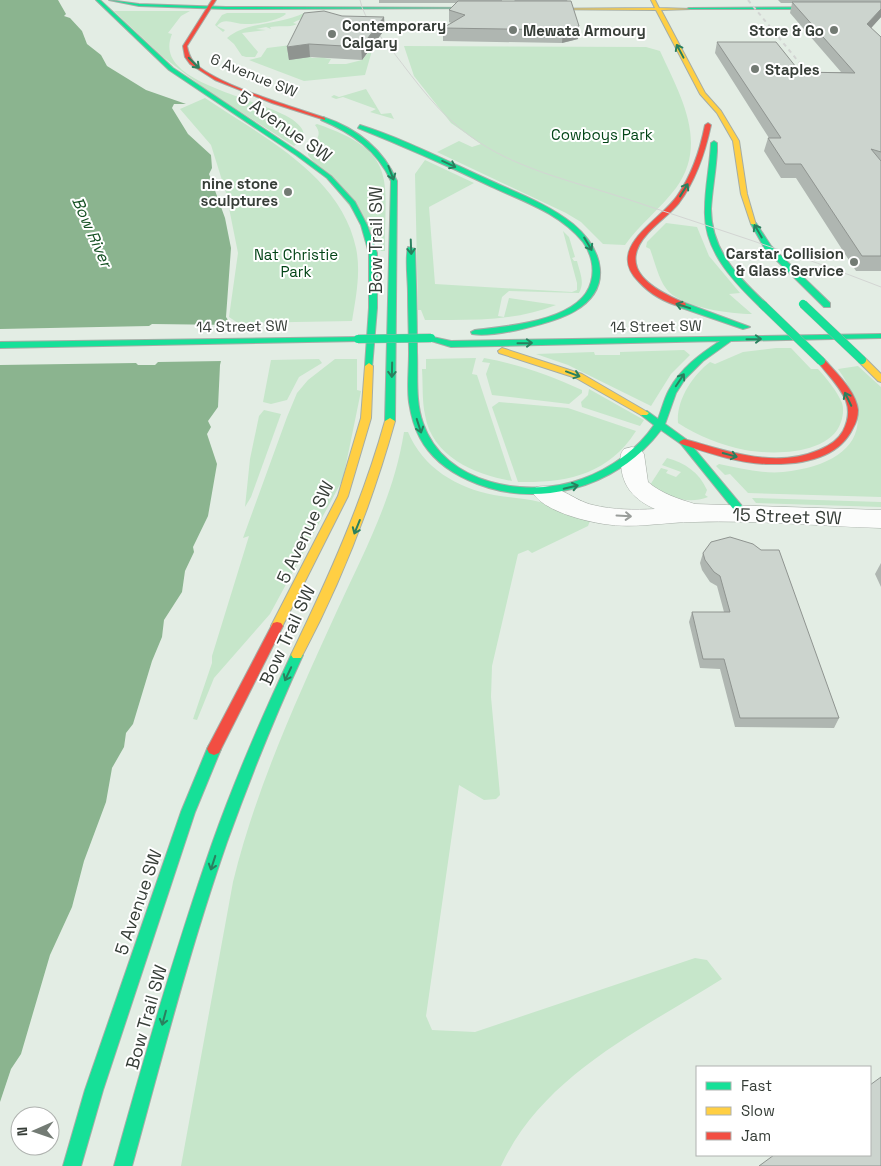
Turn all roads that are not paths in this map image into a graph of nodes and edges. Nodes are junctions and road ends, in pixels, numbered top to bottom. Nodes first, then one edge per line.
1 (98, 0) edge
2 (112, 0) edge
3 (854, 0) edge
4 (212, 3) edge
5 (655, 4) edge
6 (502, 8) edge
7 (863, 8) junction
8 (881, 8) edge
9 (526, 9) edge
10 (875, 19) edge
11 (703, 94) junction
12 (273, 100) junction
13 (306, 112) junction
14 (306, 124) dead end
15 (708, 125) junction
16 (727, 126) junction
17 (345, 128) junction
18 (428, 154) junction
19 (394, 155) dead end
20 (412, 163) dead end
21 (728, 169) dead end
22 (411, 238) dead end
23 (799, 301) dead end
24 (830, 308) dead end
25 (746, 327) junction
26 (881, 336) edge
27 (476, 338) junction
28 (728, 340) junction
29 (0, 345) edge
30 (874, 348) dead end
31 (881, 379) edge
32 (660, 424) junction
33 (684, 442) junction
34 (632, 454) junction
35 (544, 493) junction
36 (692, 513) junction
37 (743, 514) junction
38 (881, 518) edge
39 (72, 1166) edge
40 (123, 1166) edge

1 - 39 main road, 5 Avenue SW
2 - 4 main road
3 - 7 main road
4 - 6 main road
4 -> 12 main road, 6 Avenue SW
5 - 7 main road
5 - 9 main road
11 -> 5 main road
7 - 8 main road
7 - 10 main road
11 - 15 main road
11 - 16 main road
12 - 13 main road, 6 Avenue SW
12 - 14 main road
13 - 17 main road, 6 Avenue SW
13 - 18 main road
25 -> 15 main road
33 -> 15 main road, bridge
16 - 21 main road
24 -> 16 main road
17 - 19 main road
17 -> 40 main road, Bow Trail SW
18 - 20 main road
18 -> 27 main road
22 -> 35 main road
23 - 31 main road, bridge
25 - 27 main road, 14 Street SW
25 - 30 main road, 14 Street SW
28 -> 26 main road, 14 Street SW
27 -> 28 main road, 14 Street SW
27 - 29 main road, 14 Street SW, bridge
27 -> 32 main road
32 -> 28 main road
32 - 33 main road
32 - 34 main road
33 - 37 main road
35 -> 34 main road
34 - 36 street, 15 Street SW
35 -> 36 street, 15 Street SW
36 - 37 street, 15 Street SW
37 - 38 street, 15 Street SW

